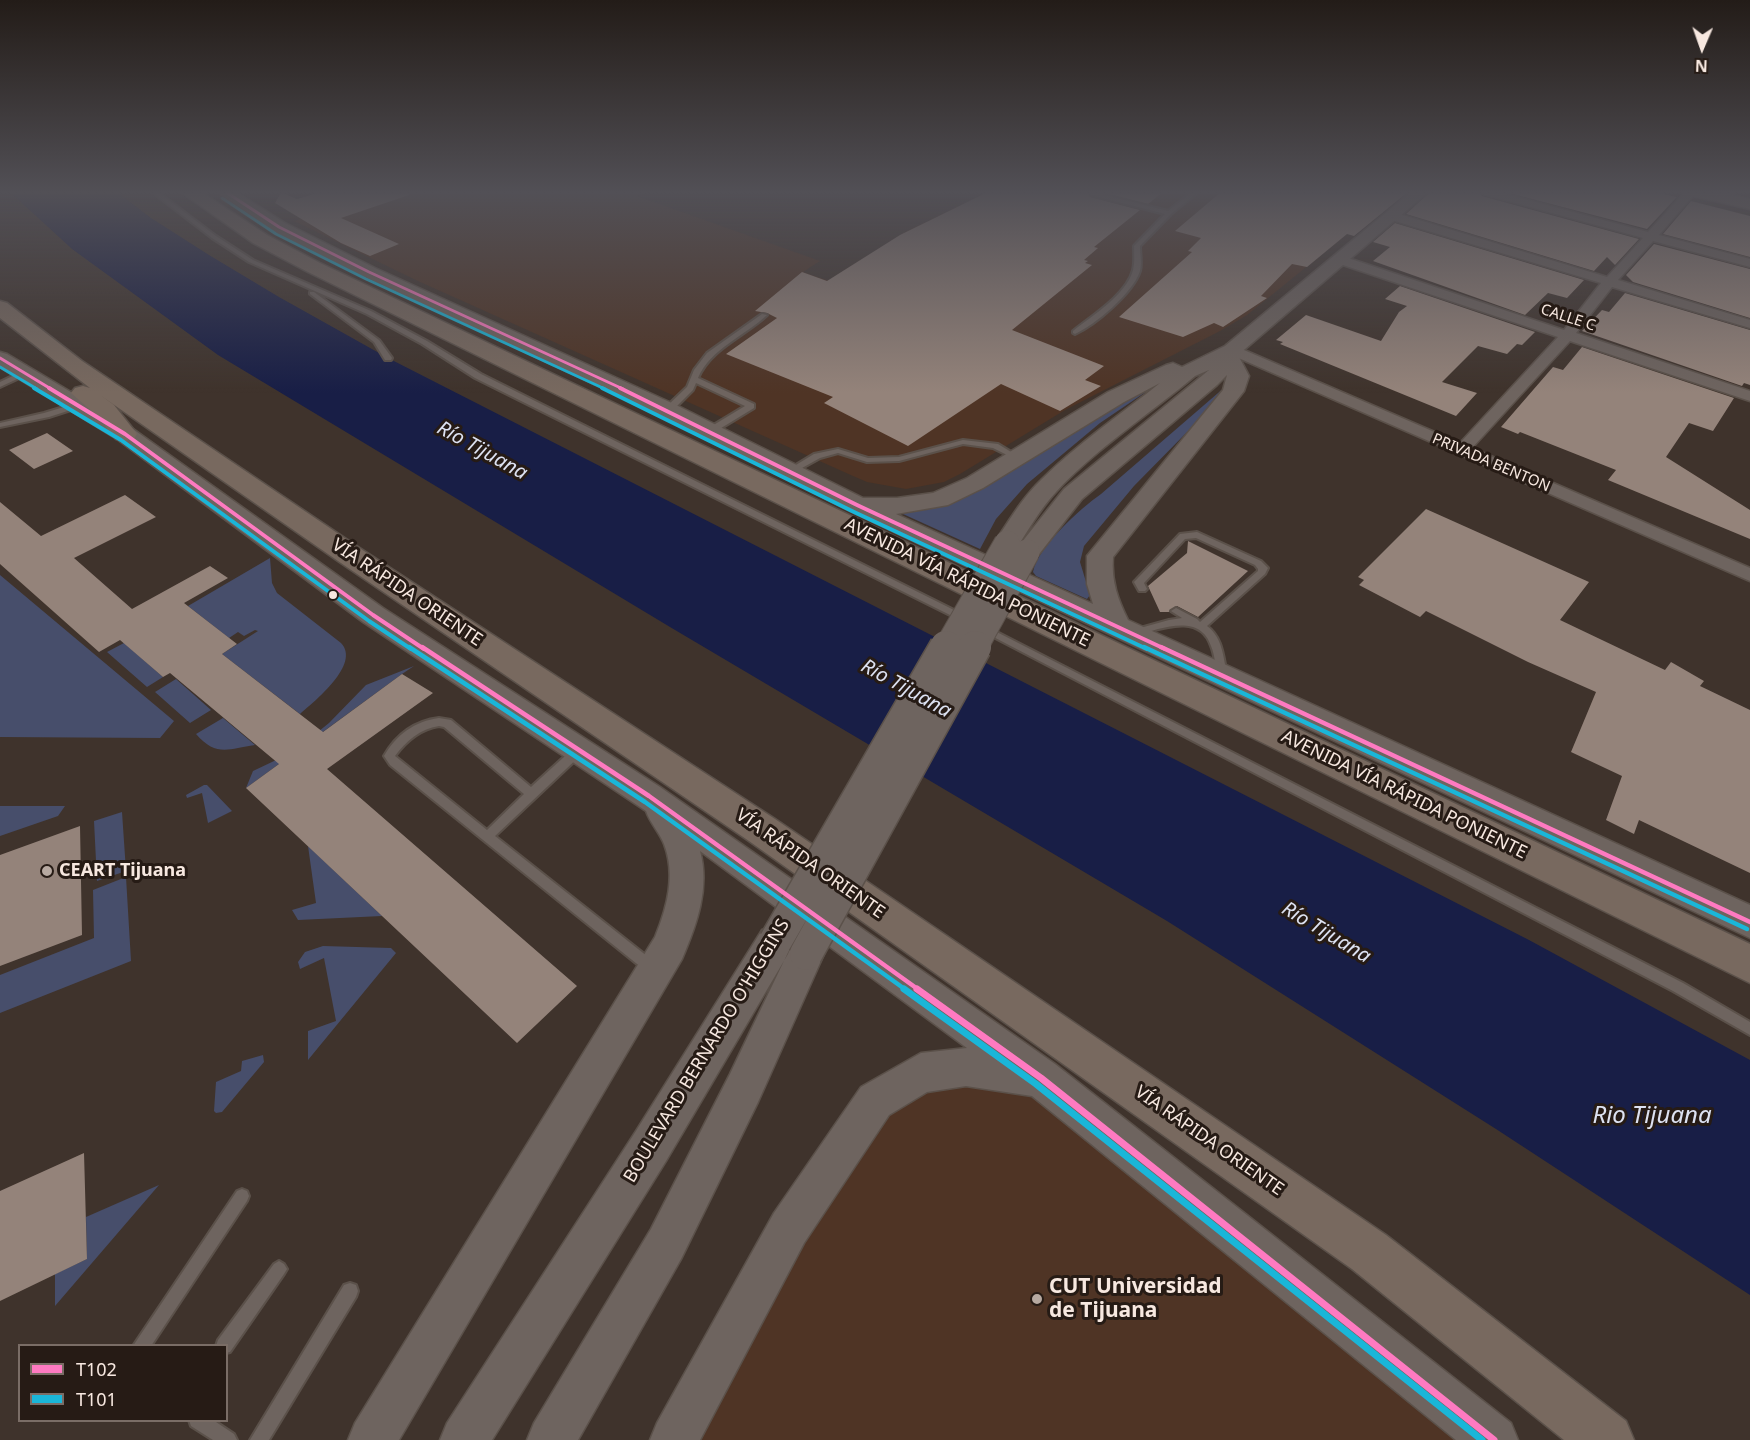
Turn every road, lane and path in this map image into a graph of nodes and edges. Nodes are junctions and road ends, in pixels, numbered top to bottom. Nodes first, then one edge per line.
1 (248, 259) edge
2 (298, 259) edge
3 (318, 259) edge
4 (343, 259) edge
5 (1137, 259) edge
6 (1534, 259) edge
7 (1629, 259) edge
8 (1341, 260) joint
9 (1609, 282) junction
10 (299, 284) junction
11 (426, 298) junction
12 (1, 308) edge
13 (764, 315) dead end
14 (1750, 324) edge
15 (1075, 332) dead end
16 (1567, 335) junction
17 (1225, 356) junction
18 (0, 357) edge
19 (388, 358) dead end
20 (13, 379) edge
21 (694, 379) junction
22 (1750, 396) edge
23 (77, 405) junction
24 (668, 410) junction
25 (0, 425) edge
26 (710, 431) junction
27 (125, 434) junction
28 (1462, 450) junction
29 (1017, 458) junction
30 (790, 471) junction
31 (857, 505) junction
32 (1750, 575) edge
33 (1142, 589) dead end
34 (1176, 610) dead end
35 (1198, 623) junction
36 (1126, 629) junction
37 (1222, 674) junction
38 (579, 749) junction
39 (531, 794) junction
40 (649, 796) junction
41 (487, 837) junction
42 (1750, 922) edge
43 (790, 948) junction
44 (1750, 964) edge
45 (655, 970) junction
46 (1750, 1029) edge
47 (1041, 1078) junction
48 (242, 1196) dead end
49 (279, 1269) dead end
50 (350, 1291) dead end
51 (142, 1344) edge
52 (225, 1344) edge
53 (200, 1422) edge
54 (228, 1440) edge
55 (259, 1440) edge
56 (372, 1440) edge
57 (464, 1440) edge
58 (551, 1440) edge
59 (674, 1440) edge
60 (1494, 1440) edge
61 (1607, 1440) edge

1 - 10 lane
2 - 44 highway, AVENIDA VÍA RÁPIDA PONIENTE
3 - 11 highway
4 - 11 main road
5 - 15 lane
6 - 9 street
7 - 9 street
8 - 16 street, CALLE C
8 - 17 main road, BOULEVARD BERNARDO O'HIGGINS
9 - 14 street
9 - 16 street
10 - 19 lane
10 - 46 lane
11 - 24 main road
12 - 27 highway
12 - 61 highway, VÍA RÁPIDA ORIENTE
13 - 21 lane
16 - 22 street, CALLE C
16 - 28 street
17 - 28 street, PRIVADA BENTON
17 - 29 main road
17 - 36 main road
17 - 43 main road, BOULEVARD BERNARDO O'HIGGINS, bridge
18 - 20 main road
20 - 23 main road
21 - 24 lane
21 - 26 lane
23 - 25 lane
23 - 27 main road
24 - 26 main road
26 - 30 main road
27 - 38 main road
28 - 32 street, PRIVADA BENTON
29 - 30 lane
29 - 31 main road
30 - 31 main road
31 - 36 main road
33 - 35 lane
34 - 35 lane
35 - 36 lane
35 - 37 lane
36 - 37 main road
37 - 42 main road
38 - 39 lane
38 - 40 main road
39 - 41 lane
39 - 41 lane
40 - 45 main road
40 - 47 main road
41 - 45 lane
43 - 57 main road, BOULEVARD BERNARDO O'HIGGINS
43 - 58 main road, BOULEVARD BERNARDO O'HIGGINS
45 - 56 main road
47 - 59 main road
47 - 60 main road
48 - 51 lane
49 - 52 lane
50 - 55 lane
53 - 54 lane

